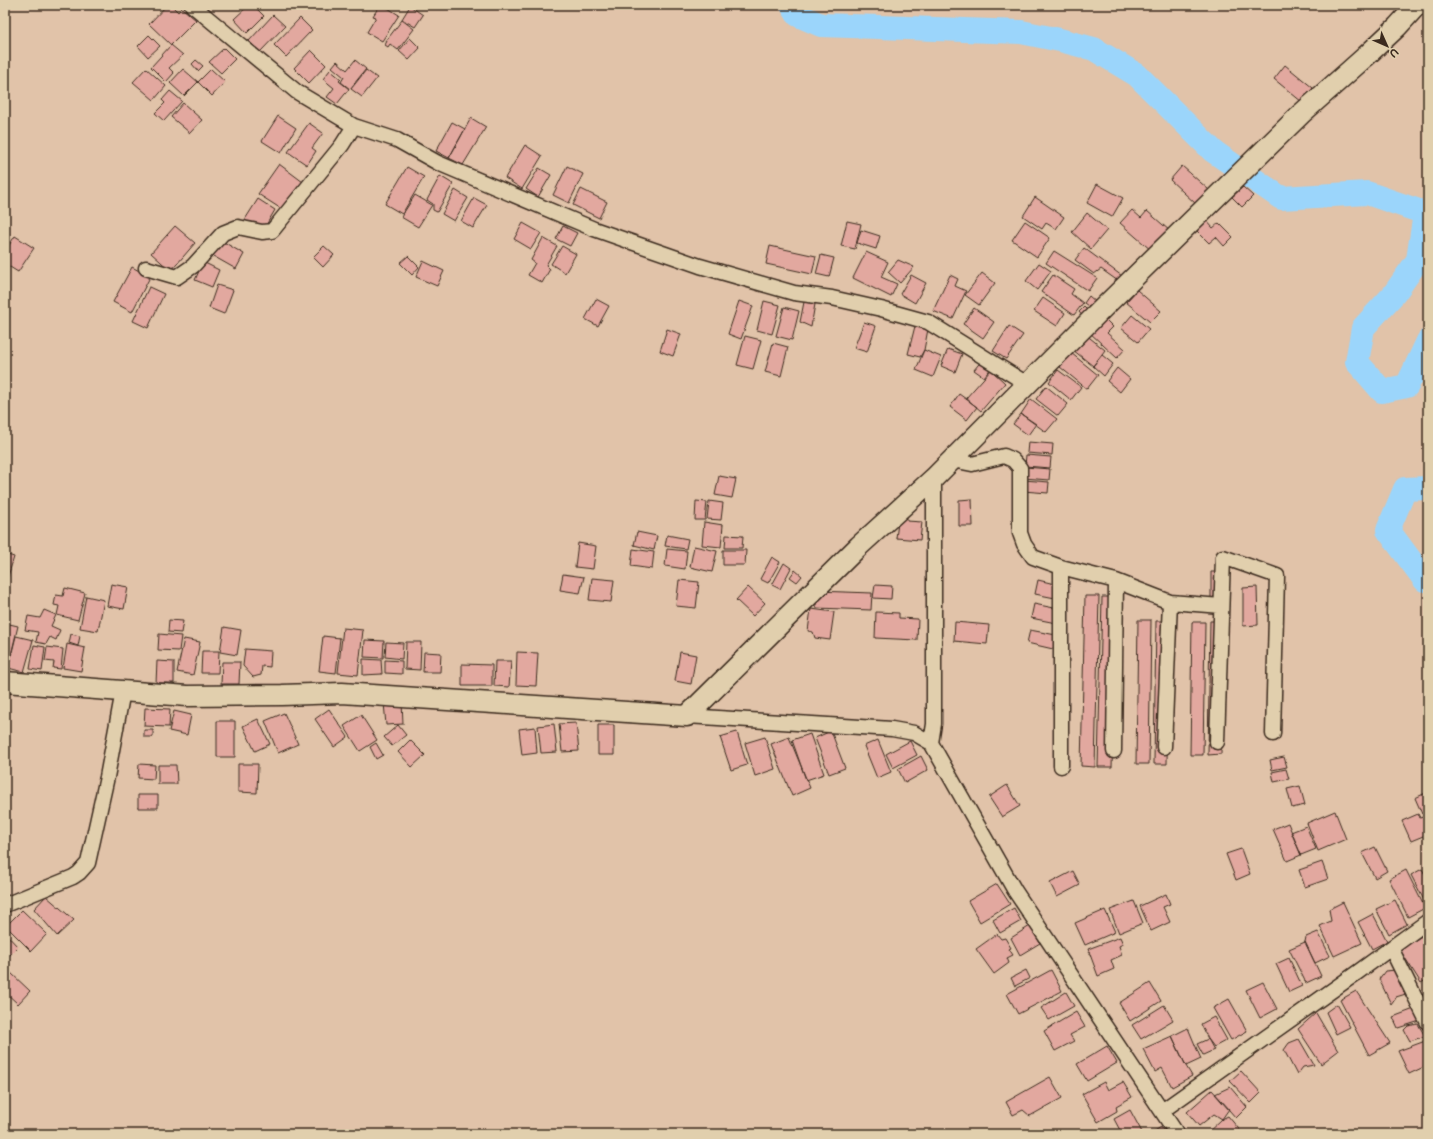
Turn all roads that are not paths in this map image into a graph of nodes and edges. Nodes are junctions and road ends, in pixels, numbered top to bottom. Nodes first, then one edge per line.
1 (192, 5) edge
2 (1417, 5) edge
3 (354, 126) junction
4 (146, 268) dead end
5 (1027, 384) junction
6 (952, 460) junction
7 (934, 478) junction
8 (1062, 567) junction
9 (1116, 581) junction
10 (1170, 602) junction
11 (1221, 606) junction
12 (5, 682) edge
13 (123, 691) junction
14 (687, 716) junction
15 (1273, 734) dead end
16 (1217, 742) dead end
17 (931, 743) junction
18 (1164, 747) dead end
19 (1114, 751) dead end
20 (1061, 766) dead end
21 (5, 905) edge
22 (1428, 921) edge
23 (1391, 948) junction
24 (1428, 1023) edge
25 (1162, 1111) junction
26 (1177, 1134) edge

1 - 3 street
2 - 5 street
3 - 4 street
3 - 5 street
5 - 6 street
6 - 7 street
6 - 8 street
7 - 14 street
7 - 17 street
8 - 9 street
8 - 20 street
9 - 10 street
9 - 19 street
10 - 11 street
10 - 18 street
11 - 15 street
11 - 16 street
12 - 13 street
13 - 14 street
13 - 21 street
14 - 17 street
17 - 25 street
22 - 23 street
23 - 24 street
23 - 25 street
25 - 26 street

